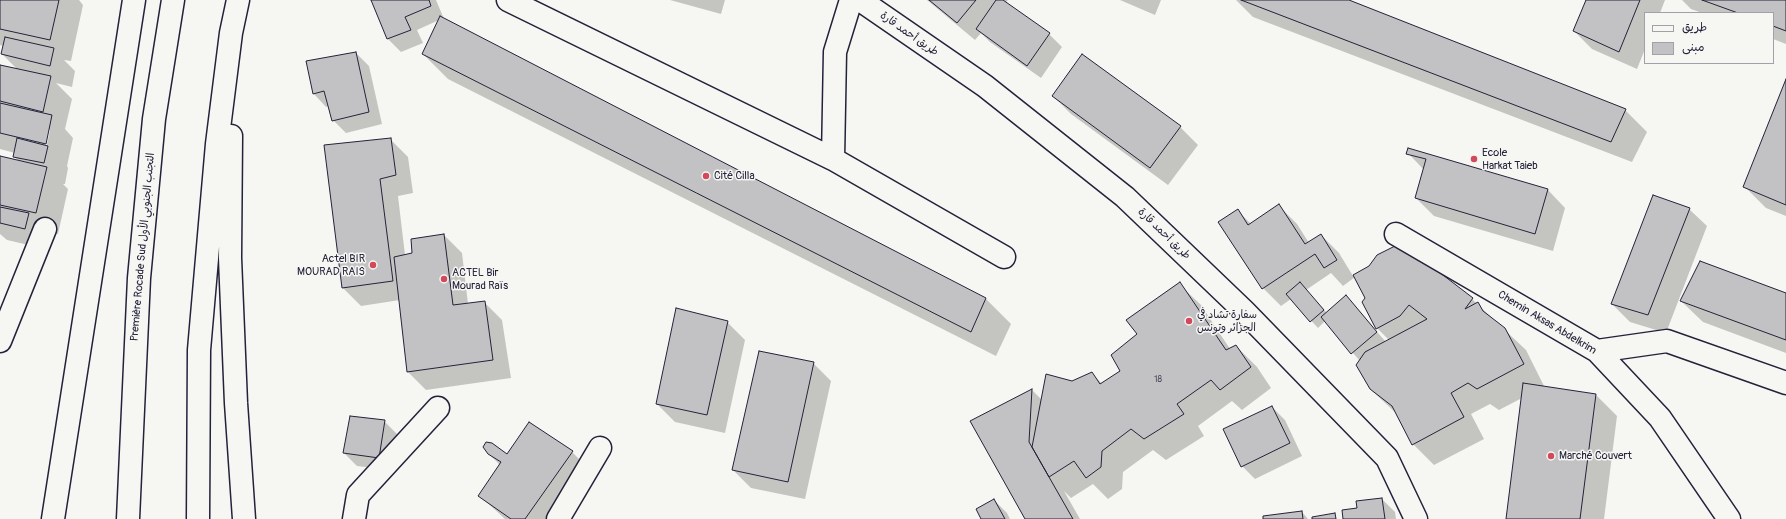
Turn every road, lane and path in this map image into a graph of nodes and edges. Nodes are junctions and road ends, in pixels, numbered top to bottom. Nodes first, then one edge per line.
1 (134, 0) edge
2 (173, 0) edge
3 (238, 0) edge
4 (508, 0) edge
5 (851, 0) edge
6 (860, 0) edge
7 (231, 33) junction
8 (833, 159) junction
9 (45, 229) dead end
10 (1396, 234) dead end
11 (1004, 257) dead end
12 (0, 341) edge
13 (1597, 351) junction
14 (1786, 383) edge
15 (438, 408) dead end
16 (600, 448) dead end
17 (53, 519) edge
18 (128, 519) edge
19 (198, 519) edge
20 (244, 519) edge
21 (354, 519) edge
22 (558, 519) edge
23 (1416, 519) edge
24 (1729, 519) edge

1 - 17 main road
2 - 18 main road, Première Rocade Sud التجنب الجنوبي الأول
3 - 7 main road
4 - 8 main road
5 - 8 main road
6 - 23 main road, طريق أحمد قارة
7 - 19 main road
7 - 20 main road
8 - 11 main road
9 - 12 main road
10 - 13 main road, Chemin Aksas Abdelkrim
13 - 14 main road
13 - 24 main road, Chemin Aksas Abdelkrim
15 - 21 main road
16 - 22 main road

